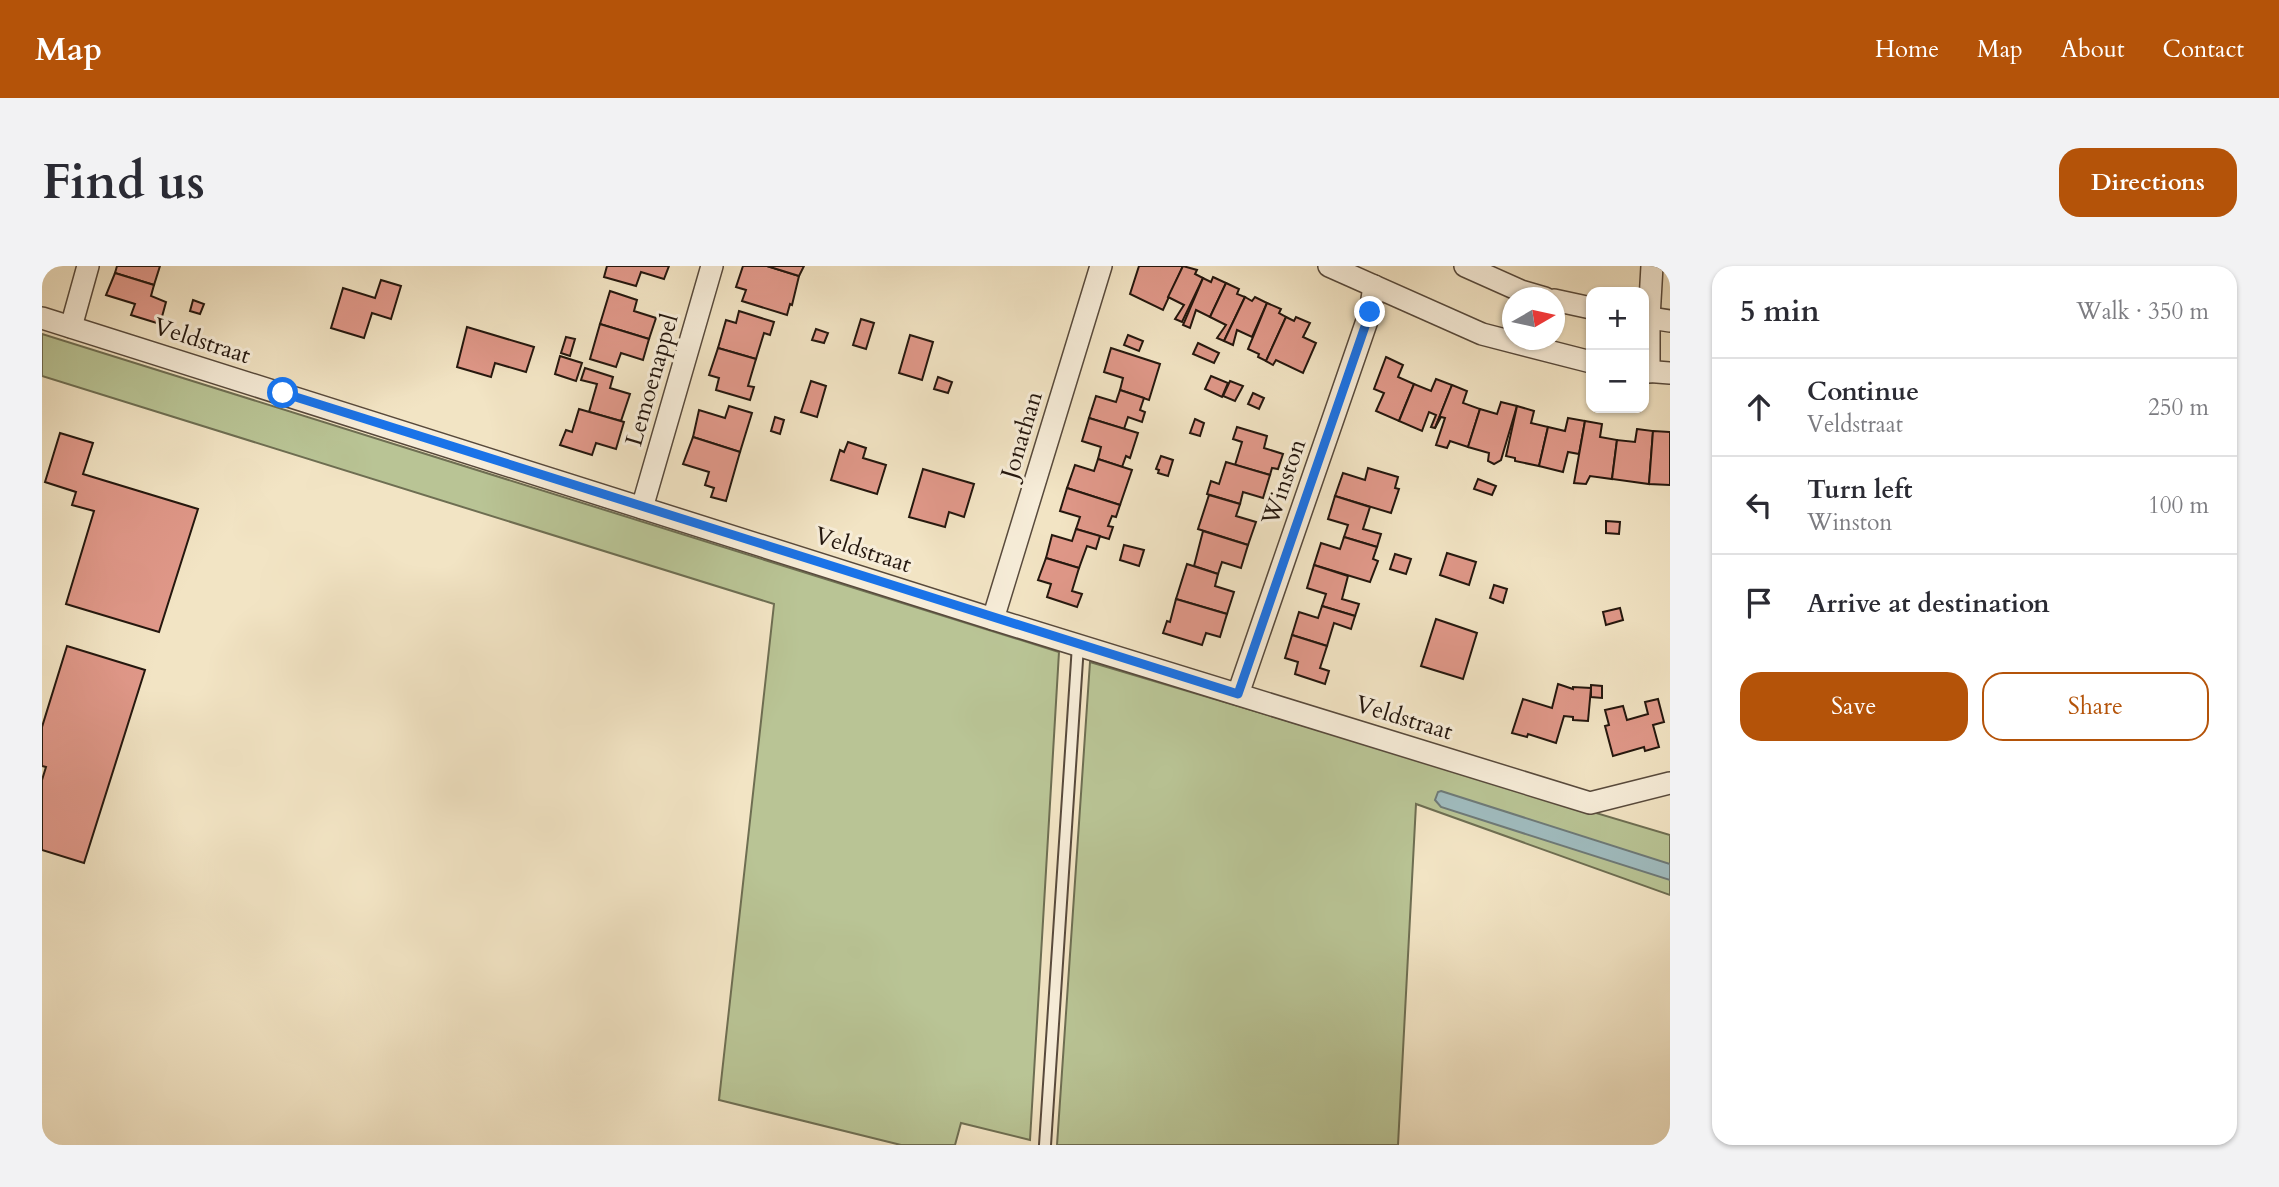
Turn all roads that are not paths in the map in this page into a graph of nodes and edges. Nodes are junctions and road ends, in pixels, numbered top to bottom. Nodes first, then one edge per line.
1 (88, 266) edge
2 (712, 266) edge
3 (1101, 266) edge
4 (1329, 266) edge
5 (1465, 266) edge
6 (1652, 266) edge
7 (1374, 286) junction
8 (1512, 287) edge
9 (1649, 292) edge
10 (1565, 302) edge
11 (1586, 307) edge
12 (42, 318) edge
13 (1649, 318) edge
14 (1670, 321) edge
15 (71, 327) junction
16 (1649, 338) edge
17 (1586, 361) edge
18 (1654, 372) edge
19 (642, 508) junction
20 (993, 619) junction
21 (1077, 645) junction
22 (1238, 694) junction
23 (1670, 783) edge
24 (1045, 1145) edge

1 - 15 street
2 - 19 street, Lemoenappel
3 - 20 street, Jonathan
4 - 7 street
5 - 8 street
6 - 9 street
7 - 17 street
7 - 22 street, Winston
10 - 11 street
12 - 15 street, Veldstraat
13 - 14 street
15 - 19 street, Veldstraat
16 - 18 street
19 - 20 street, Veldstraat
20 - 21 street, Veldstraat
21 - 22 street, Veldstraat
21 - 24 lane
22 - 23 street, Veldstraat

